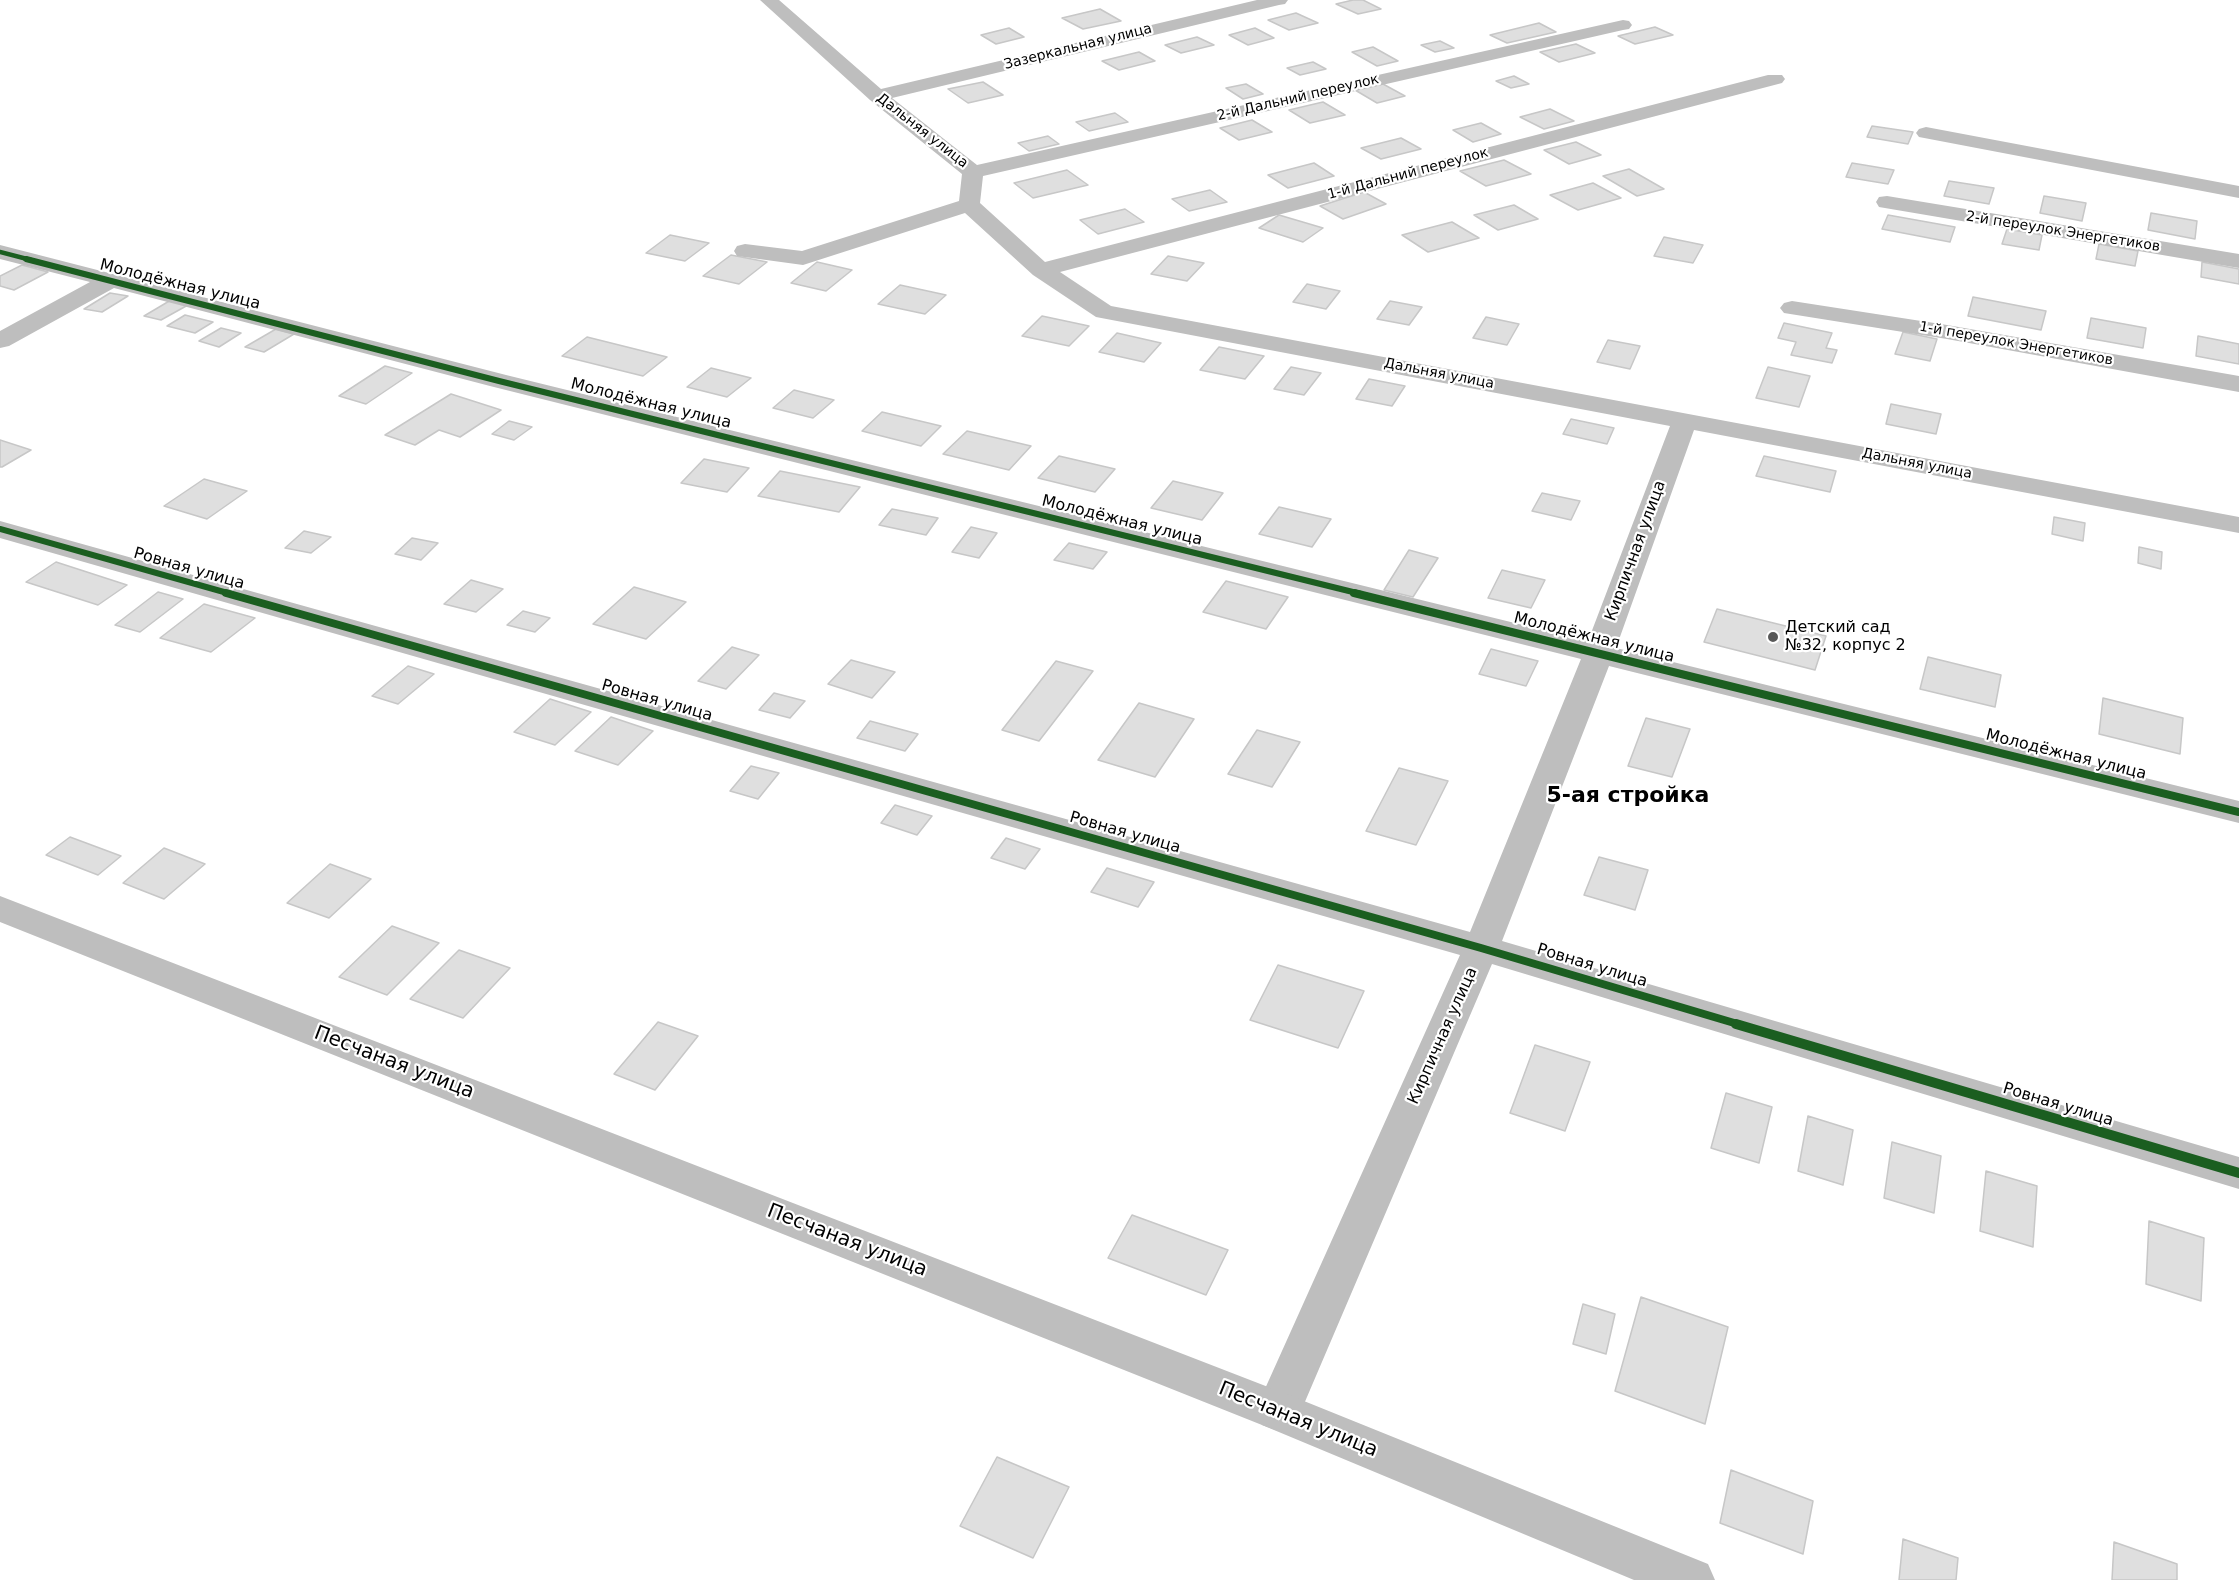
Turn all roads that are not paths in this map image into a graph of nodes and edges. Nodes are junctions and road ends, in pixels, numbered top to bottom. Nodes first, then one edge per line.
1 (769, 0) edge
2 (1279, 0) edge
3 (1623, 25) dead end
4 (1774, 79) dead end
5 (877, 96) junction
6 (1926, 133) dead end
7 (973, 172) junction
8 (2239, 192) edge
9 (1887, 202) dead end
10 (969, 205) junction
11 (745, 251) dead end
12 (0, 252) edge
13 (2239, 261) edge
14 (1041, 270) junction
15 (110, 281) junction
16 (1792, 308) dead end
17 (0, 341) edge
18 (2239, 384) edge
19 (1685, 420) junction
20 (2239, 525) edge
21 (0, 530) edge
22 (1599, 653) junction
23 (2239, 812) edge
24 (0, 908) edge
25 (1481, 948) junction
26 (2239, 1173) edge
27 (1278, 1411) junction
28 (1691, 1580) edge

1 - 5 street, Дальняя улица
2 - 5 street, Зазеркальная улица
3 - 7 street, 2-й Дальний переулок
4 - 14 street, 1-й Дальний переулок
5 - 7 street, Дальняя улица
6 - 8 street
7 - 10 street, Дальняя улица
9 - 13 street, 2-й переулок Энергетиков
10 - 11 street
10 - 14 street, Дальняя улица
12 - 15 street, Молодёжная улица
14 - 19 street, Дальняя улица
15 - 17 street
15 - 22 street, Молодёжная улица
16 - 18 street, 1-й переулок Энергетиков
19 - 20 street, Дальняя улица
19 - 22 street, Кирпичная улица
21 - 25 street, Ровная улица
22 - 23 street, Молодёжная улица
22 - 25 street, Кирпичная улица
24 - 27 street, Песчаная улица
25 - 26 street, Ровная улица
25 - 27 street, Кирпичная улица
27 - 28 street, Песчаная улица

